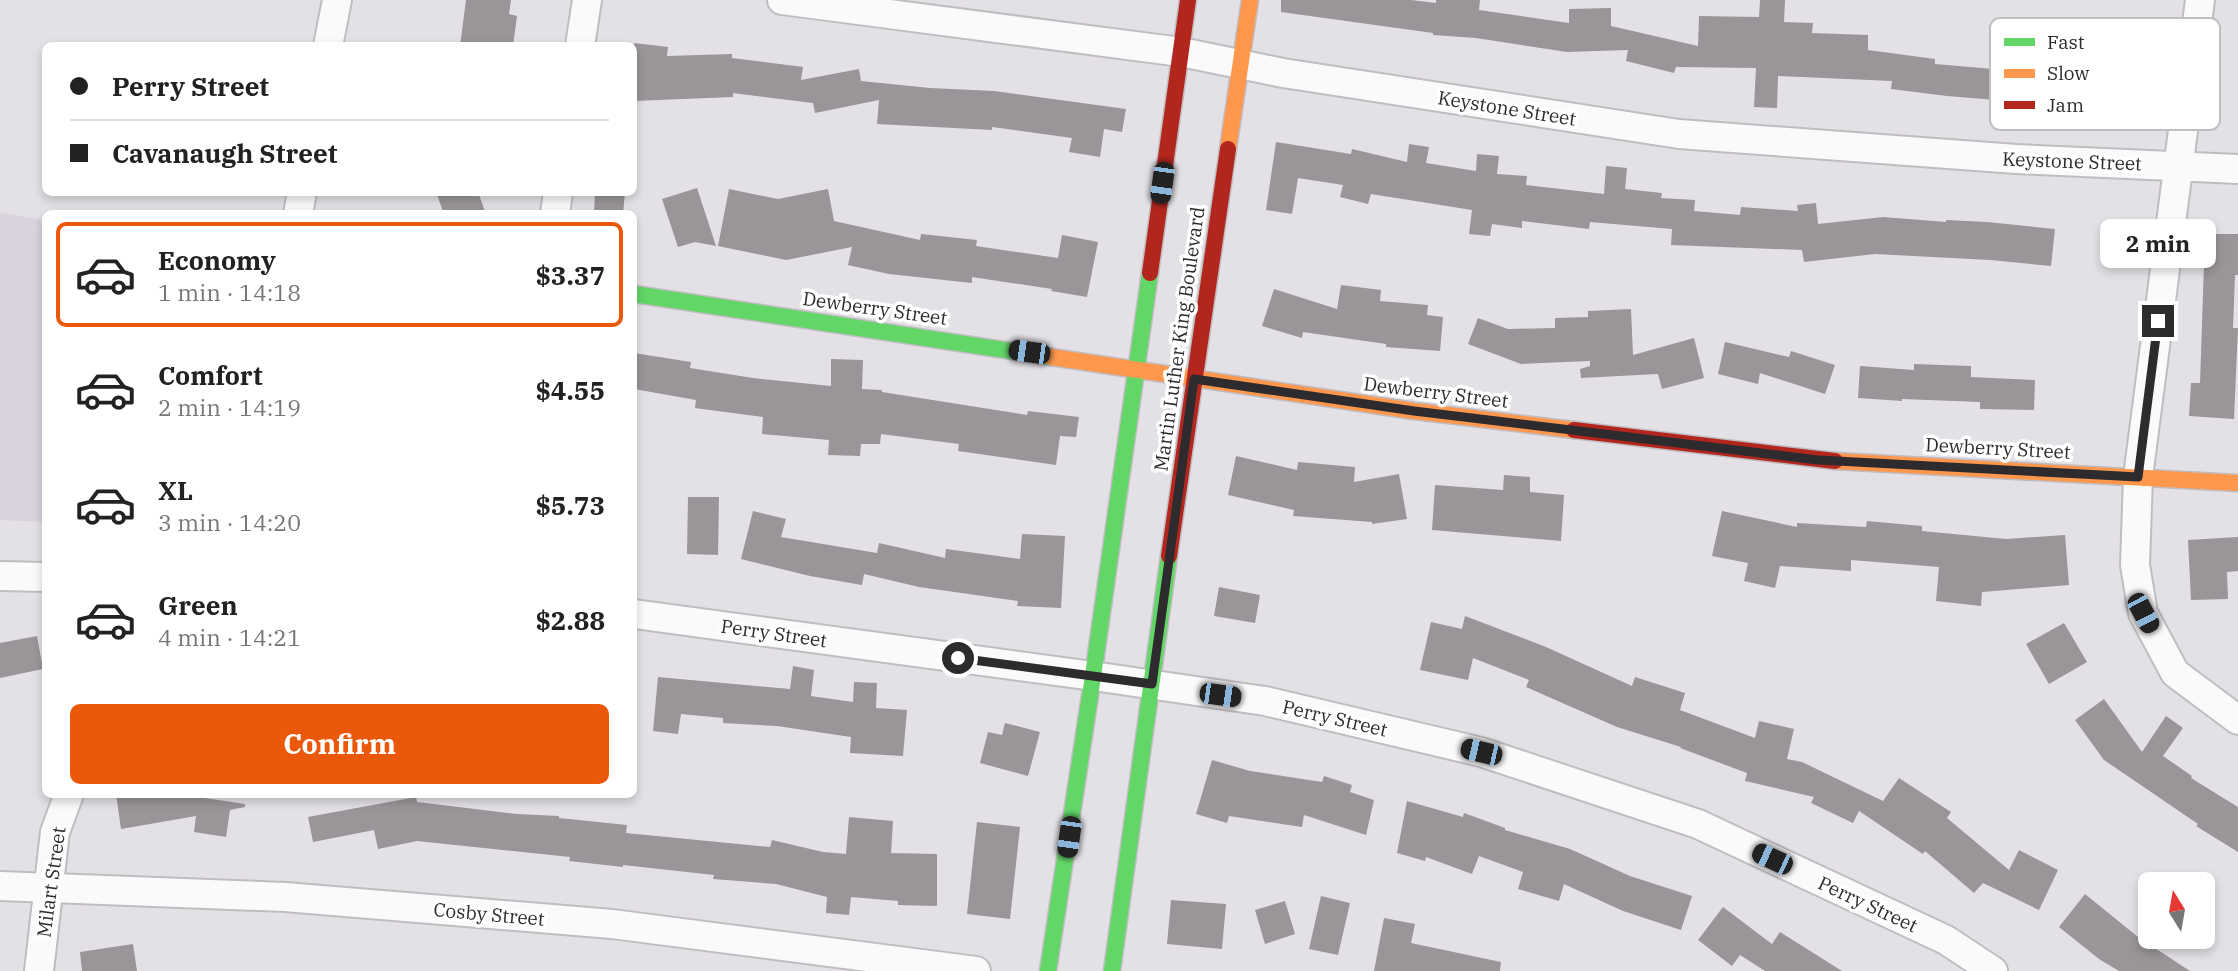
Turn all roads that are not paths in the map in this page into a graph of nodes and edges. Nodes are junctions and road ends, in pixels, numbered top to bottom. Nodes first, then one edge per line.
1 (337, 0) edge
2 (587, 0) edge
3 (782, 0) edge
4 (1188, 0) edge
5 (1250, 0) edge
6 (2200, 0) edge
7 (2198, 18) edge
8 (329, 42) edge
9 (581, 42) edge
10 (1181, 52) junction
11 (1240, 65) junction
12 (2183, 130) edge
13 (2178, 165) junction
14 (2238, 169) edge
15 (637, 294) edge
16 (1135, 368) junction
17 (1194, 379) junction
18 (2138, 477) junction
19 (2238, 484) edge
20 (0, 576) edge
21 (42, 577) edge
22 (637, 614) edge
23 (1093, 676) junction
24 (1152, 684) junction
25 (2238, 720) edge
26 (68, 798) edge
27 (0, 886) edge
28 (48, 887) junction
29 (39, 971) edge
30 (976, 971) edge
31 (1048, 971) edge
32 (1112, 971) edge
33 (1993, 971) edge

1 - 8 street
2 - 9 street
3 - 10 street, Keystone Street
4 - 10 main road, Martin Luther King Boulevard
5 - 11 main road, Martin Luther King Boulevard
6 - 7 street
10 - 11 street, Keystone Street
10 - 16 main road, Martin Luther King Boulevard
11 - 13 street, Keystone Street
11 - 17 main road, Martin Luther King Boulevard
12 - 13 street
13 - 14 street, Keystone Street
13 - 18 street
15 - 16 main road, Dewberry Street
16 - 17 main road, Dewberry Street
16 - 23 main road, Martin Luther King Boulevard
17 - 18 main road, Dewberry Street
17 - 24 main road, Martin Luther King Boulevard
18 - 19 main road, Dewberry Street
18 - 25 street
20 - 21 street
22 - 23 street, Perry Street
23 - 24 street, Perry Street
23 - 31 main road, Martin Luther King Boulevard
24 - 32 main road, Martin Luther King Boulevard
24 - 33 street, Perry Street
26 - 28 street, Milart Street
27 - 28 street, Cosby Street
28 - 29 street, Milart Street
28 - 30 street, Cosby Street

